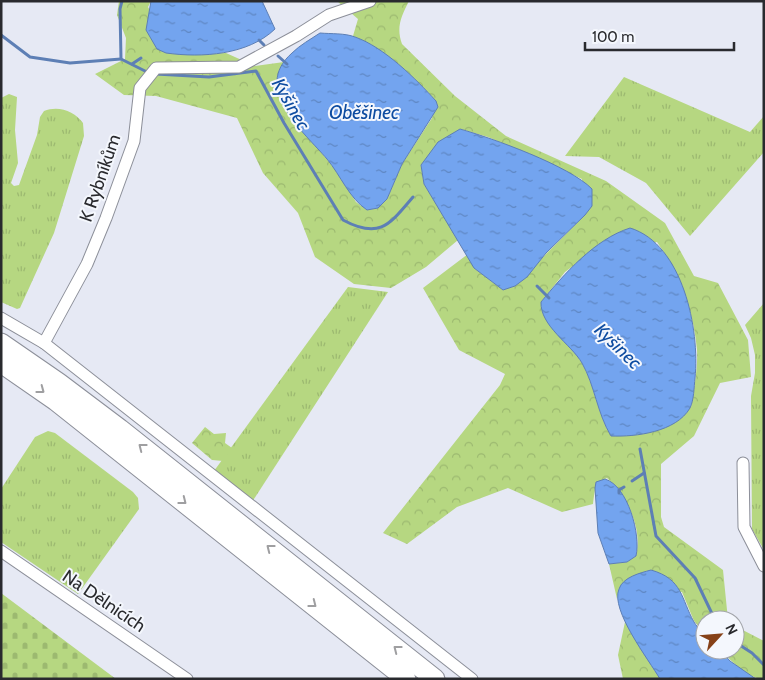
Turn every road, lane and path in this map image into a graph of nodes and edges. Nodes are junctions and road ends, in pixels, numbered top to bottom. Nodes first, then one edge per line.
1 (370, 1) edge
2 (1, 318) edge
3 (1, 343) edge
4 (44, 343) junction
5 (1, 362) edge
6 (743, 463) dead end
7 (1, 551) edge
8 (764, 566) edge
9 (187, 679) edge
10 (406, 679) edge
11 (436, 679) edge
12 (472, 679) edge

1 - 4 street, K Rybníkům
2 - 4 street
11 -> 3 highway
4 - 12 street
5 -> 10 highway
6 - 8 street
7 - 9 street, Na Dělnicích

